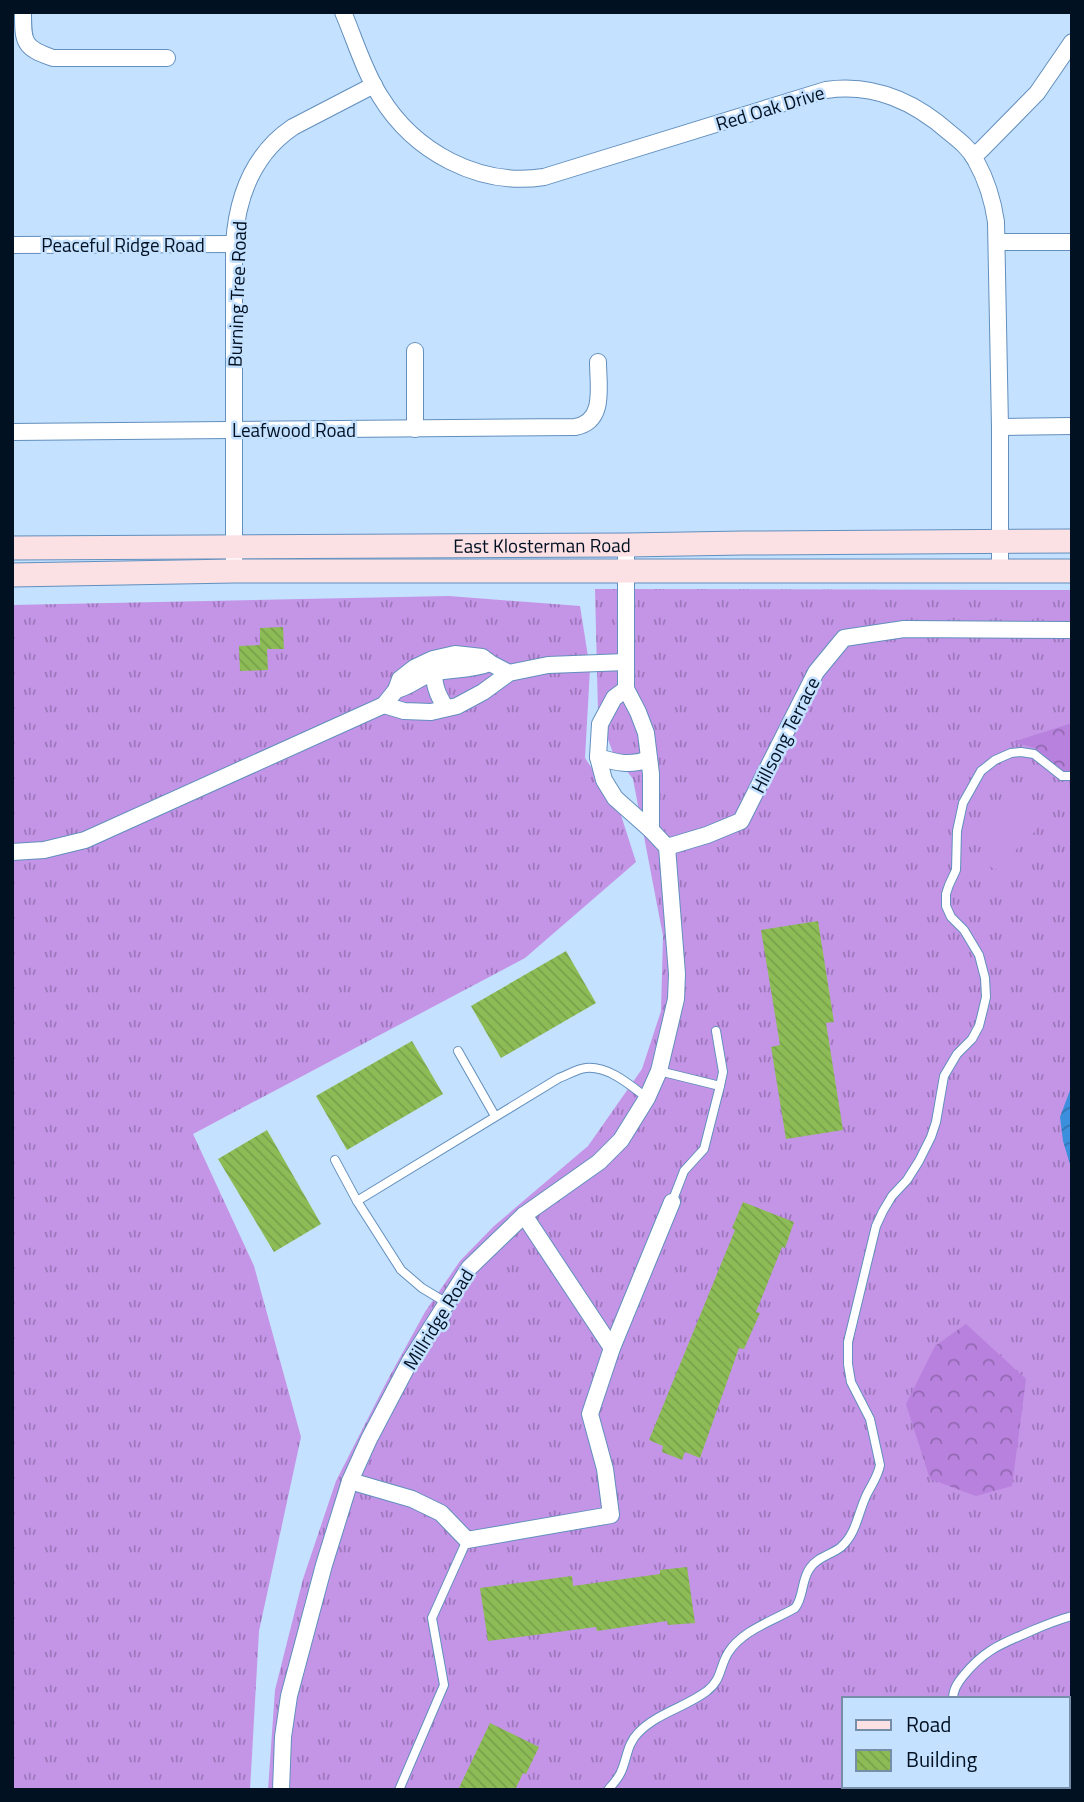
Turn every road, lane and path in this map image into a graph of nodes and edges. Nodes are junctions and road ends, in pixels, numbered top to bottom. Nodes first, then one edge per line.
1 (23, 12) edge
2 (343, 12) edge
3 (1072, 41) edge
4 (167, 58) dead end
5 (374, 85) junction
6 (973, 156) junction
7 (998, 242) junction
8 (1072, 242) edge
9 (234, 244) junction
10 (12, 245) edge
11 (415, 351) dead end
12 (598, 362) dead end
13 (1072, 426) edge
14 (1000, 427) junction
15 (415, 429) junction
16 (235, 430) junction
17 (12, 432) edge
18 (1000, 541) junction
19 (1072, 541) edge
20 (626, 545) junction
21 (234, 546) junction
22 (12, 548) edge
23 (1000, 570) junction
24 (1072, 570) edge
25 (234, 572) junction
26 (626, 572) junction
27 (12, 575) edge
28 (1072, 630) edge
29 (626, 662) junction
30 (433, 666) junction
31 (509, 673) junction
32 (626, 688) junction
33 (384, 705) junction
34 (446, 708) junction
35 (598, 757) junction
36 (649, 760) junction
37 (1072, 776) edge
38 (651, 830) junction
39 (667, 847) junction
40 (12, 852) edge
41 (716, 1031) dead end
42 (458, 1051) dead end
43 (659, 1071) junction
44 (720, 1086) junction
45 (647, 1098) junction
46 (495, 1116) junction
47 (335, 1160) dead end
48 (357, 1200) junction
49 (672, 1202) joint
50 (524, 1215) junction
51 (447, 1303) junction
52 (612, 1348) junction
53 (350, 1482) junction
54 (467, 1541) junction
55 (1072, 1616) edge
56 (953, 1697) edge
57 (281, 1790) edge
58 (399, 1790) edge
59 (608, 1790) edge

1 - 4 street
2 - 5 street, Red Oak Drive
3 - 6 street
5 - 6 street, Red Oak Drive
5 - 9 street, Burning Tree Road
6 - 7 street, Red Oak Drive
7 - 8 street
7 - 14 street, Red Oak Drive
9 - 10 street, Peaceful Ridge Road
9 - 16 street, Burning Tree Road
11 - 15 street
12 - 15 street, Leafwood Road
13 - 14 street
14 - 18 street, Red Oak Drive
15 - 16 street, Leafwood Road
16 - 17 street, Leafwood Road
16 - 21 street, Burning Tree Road
18 - 19 main road, East Klosterman Road
18 - 20 main road, East Klosterman Road
18 - 23 street, Red Oak Drive
20 - 21 main road, East Klosterman Road
20 - 26 street
21 - 22 main road, East Klosterman Road
21 - 25 street, Burning Tree Road
23 - 24 main road, East Klosterman Road
23 - 26 main road, East Klosterman Road
25 - 26 main road, East Klosterman Road
25 - 27 main road, East Klosterman Road
26 - 29 street
28 - 39 street, Hillsong Terrace
29 - 31 street
29 - 32 street
30 - 31 street
30 - 33 street
30 - 34 street
31 - 34 street
32 - 35 street
32 - 36 street
33 - 34 street
33 - 40 street
35 - 36 street
35 - 38 street
36 - 38 street
37 - 59 lane
38 - 39 street
39 - 43 street, Millridge Road
41 - 44 lane
42 - 46 lane
43 - 44 lane
43 - 45 street, Millridge Road
44 - 49 lane
45 - 46 lane
45 - 50 street, Millridge Road
46 - 48 lane
47 - 48 lane
48 - 51 lane
49 - 52 street
50 - 51 street, Millridge Road
50 - 52 street
51 - 53 street, Millridge Road
52 - 54 street
53 - 54 street
53 - 57 street, Millridge Road
54 - 58 lane
55 - 56 lane

